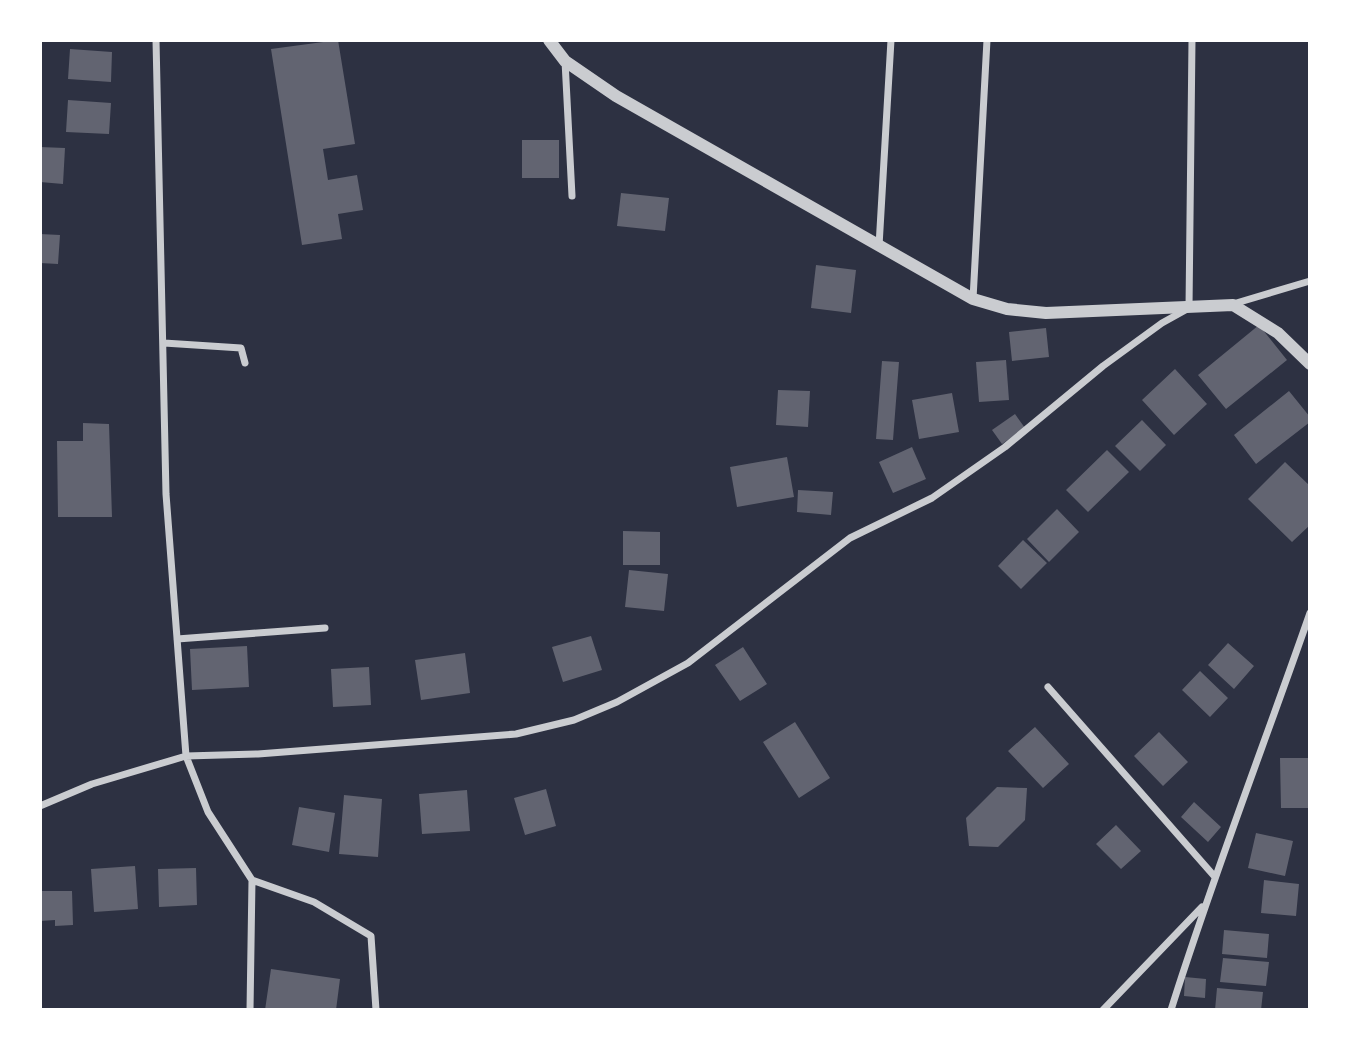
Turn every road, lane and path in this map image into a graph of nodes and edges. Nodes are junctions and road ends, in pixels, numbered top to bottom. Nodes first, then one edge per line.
1 (156, 40) edge
2 (549, 40) edge
3 (891, 40) edge
4 (987, 40) edge
5 (1192, 40) edge
6 (565, 61) junction
7 (572, 196) dead end
8 (879, 247) junction
9 (1310, 281) edge
10 (974, 299) junction
11 (1233, 305) junction
12 (1189, 309) junction
13 (164, 343) junction
14 (245, 363) dead end
15 (1310, 363) edge
16 (1310, 613) edge
17 (324, 628) dead end
18 (177, 639) junction
19 (1048, 687) dead end
20 (186, 756) junction
21 (40, 806) edge
22 (1215, 877) junction
23 (252, 880) junction
24 (1205, 904) junction
25 (250, 1010) edge
26 (376, 1010) edge
27 (1102, 1010) edge
28 (1171, 1010) edge

1 - 13 street
2 - 6 street
3 - 8 street
4 - 10 street
5 - 12 street
6 - 7 street
6 - 8 street
8 - 10 street
9 - 11 street
10 - 12 street
11 - 12 street
11 - 15 street
12 - 20 street
13 - 14 street
13 - 18 street
16 - 22 street
17 - 18 street
18 - 20 street
19 - 22 street
20 - 21 street
20 - 23 street
22 - 24 street
23 - 25 street
23 - 26 street
24 - 27 street
24 - 28 street

